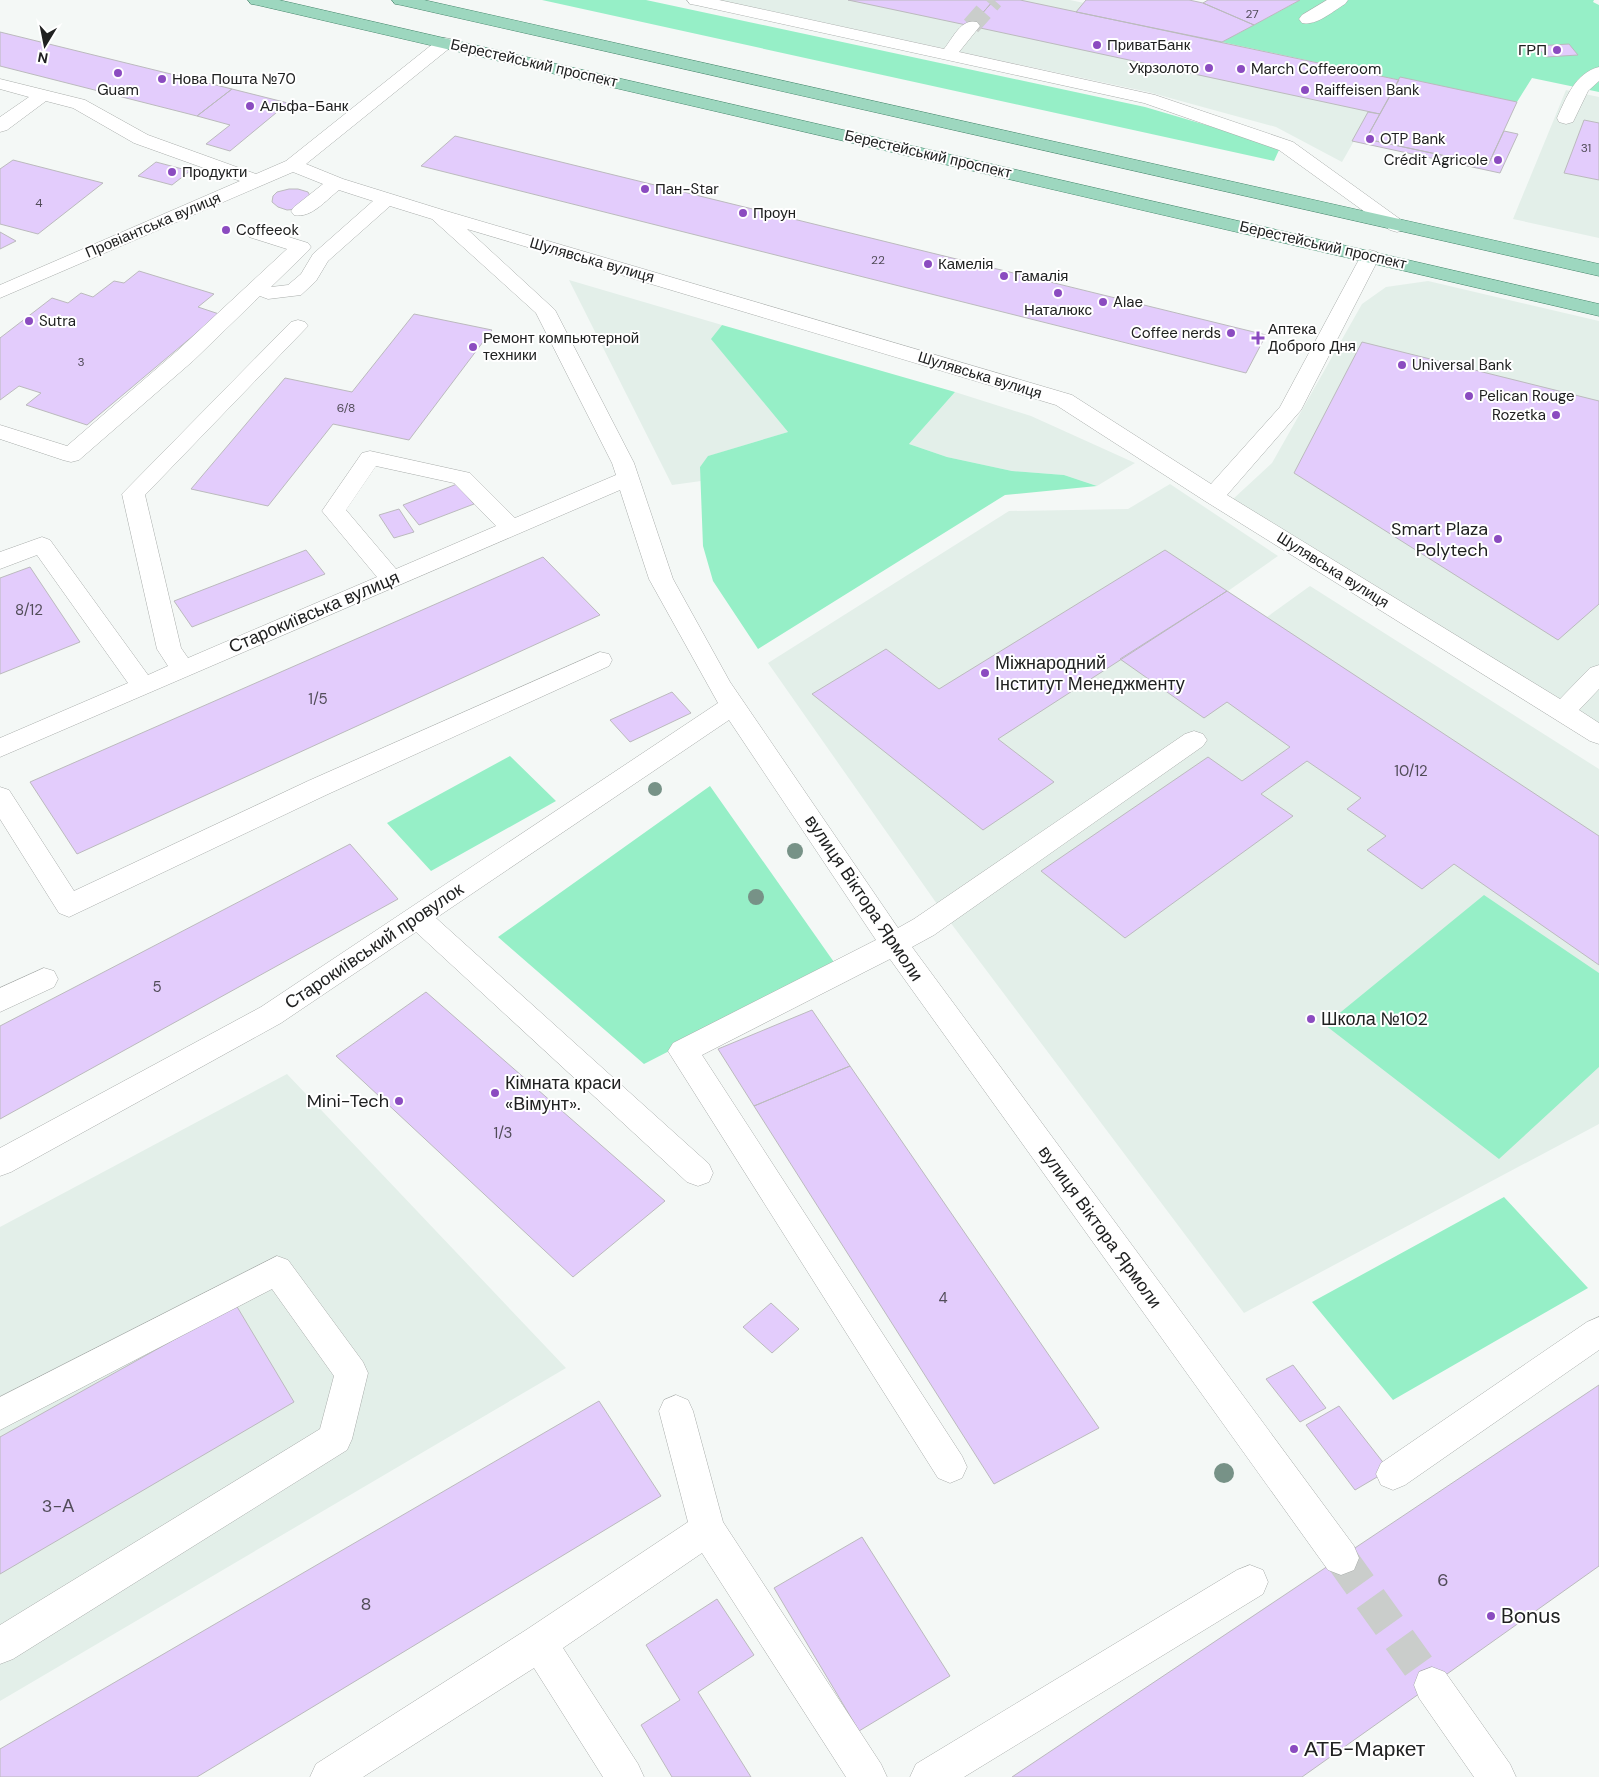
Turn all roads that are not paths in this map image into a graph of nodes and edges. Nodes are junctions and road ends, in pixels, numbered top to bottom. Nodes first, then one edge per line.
1 (258, 0) edge
2 (401, 0) edge
3 (696, 0) edge
4 (1339, 0) edge
5 (1308, 19) dead end
6 (971, 26) tunnel mouth
7 (445, 43) junction
8 (948, 55) junction
9 (1599, 72) edge
10 (0, 84) edge
11 (42, 95) junction
12 (1566, 118) dead end
13 (0, 126) edge
14 (293, 165) junction
15 (257, 181) junction
16 (336, 183) junction
17 (386, 199) junction
18 (301, 211) dead end
19 (439, 215) junction
20 (1397, 226) junction
21 (256, 233) dead end
22 (1370, 256) junction
23 (1599, 270) edge
24 (0, 292) edge
25 (268, 293) dead end
26 (1599, 310) edge
27 (298, 326) dead end
28 (0, 432) edge
29 (628, 478) junction
30 (1213, 496) junction
31 (511, 528) junction
32 (0, 561) edge
33 (392, 579) junction
34 (600, 660) dead end
35 (182, 668) junction
36 (1599, 674) edge
37 (142, 685) junction
38 (733, 705) junction
39 (1562, 712) junction
40 (1599, 735) edge
41 (1194, 740) dead end
42 (0, 748) edge
43 (0, 797) edge
44 (417, 917) junction
45 (894, 944) junction
46 (44, 979) dead end
47 (0, 1001) edge
48 (0, 1163) edge
49 (698, 1173) dead end
50 (1599, 1332) edge
51 (676, 1411) dead end
52 (0, 1414) edge
53 (950, 1467) dead end
54 (1393, 1474) dead end
55 (707, 1529) junction
56 (1341, 1558) tunnel mouth
57 (1250, 1582) dead end
58 (539, 1643) junction
59 (0, 1646) edge
60 (1432, 1685) tunnel mouth
61 (329, 1777) edge
62 (625, 1777) edge
63 (868, 1777) edge
64 (929, 1777) edge
65 (1497, 1777) edge

1 - 7 main road, Берестейський проспект
2 - 20 main road, Берестейський проспект
3 - 8 street
4 - 5 street
6 - 8 street
7 - 14 street, Провіантська вулиця
7 - 22 main road, Берестейський проспект
8 - 20 street
9 - 12 street
10 - 11 street
11 - 13 street
11 - 15 street
14 - 15 street, Провіантська вулиця
14 - 16 street, Шулявська вулиця
15 - 24 street, Провіантська вулиця
16 - 17 street, Шулявська вулиця
16 - 18 street
17 - 19 street, Шулявська вулиця
17 - 25 street
19 - 29 street, вулиця Віктора Ярмоли
19 - 30 street, Шулявська вулиця
20 - 23 main road, Берестейський проспект
21 - 28 street
22 - 26 main road, Берестейський проспект
22 - 30 street
27 - 35 street
29 - 31 street, Старокиївська вулиця
29 - 38 street, вулиця Віктора Ярмоли
30 - 39 street, Шулявська вулиця
31 - 33 street, Старокиївська вулиця
31 - 33 street
32 - 37 street
33 - 35 street, Старокиївська вулиця
34 - 43 street
35 - 37 street, Старокиївська вулиця
36 - 39 street
37 - 42 street, Старокиївська вулиця
38 - 44 street, Старокиївський провулок
38 - 45 street, вулиця Віктора Ярмоли
39 - 40 street, Шулявська вулиця
41 - 45 street
44 - 48 street, Старокиївський провулок
44 - 49 street
45 - 53 street
45 - 56 street, вулиця Віктора Ярмоли
46 - 47 street
50 - 54 street
51 - 55 street
52 - 59 street
55 - 58 street
55 - 63 street
57 - 64 street
58 - 61 street
58 - 62 street
60 - 65 street

